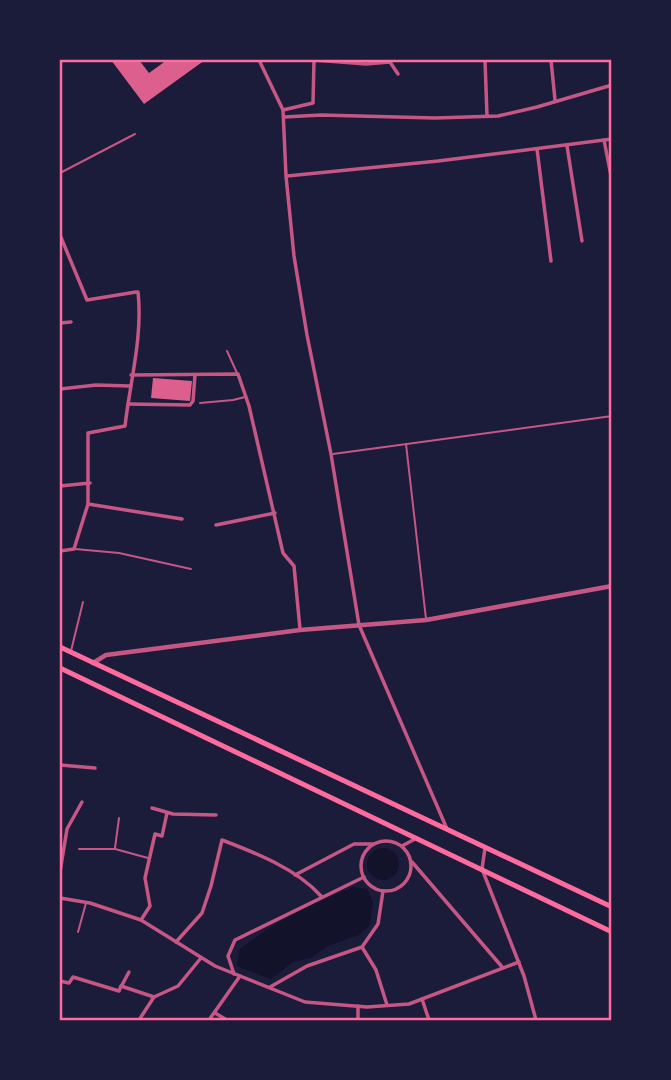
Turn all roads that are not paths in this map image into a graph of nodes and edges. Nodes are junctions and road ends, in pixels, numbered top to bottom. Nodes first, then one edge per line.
1 (259, 60) edge
2 (314, 60) edge
3 (485, 60) edge
4 (551, 60) edge
5 (398, 74) dead end
6 (611, 85) edge
7 (555, 100) junction
8 (283, 110) junction
9 (487, 116) junction
10 (284, 117) junction
11 (135, 134) dead end
12 (611, 139) edge
13 (604, 140) junction
14 (567, 146) junction
15 (537, 149) junction
16 (60, 173) edge
17 (286, 176) junction
18 (611, 181) edge
19 (60, 235) edge
20 (582, 242) dead end
21 (551, 261) dead end
22 (71, 322) dead end
23 (60, 323) edge
24 (227, 351) dead end
25 (131, 374) junction
26 (238, 374) junction
27 (195, 375) junction
28 (130, 386) junction
29 (60, 388) edge
30 (246, 396) junction
31 (200, 403) dead end
32 (128, 404) junction
33 (611, 416) edge
34 (406, 443) junction
35 (331, 454) junction
36 (90, 484) junction
37 (60, 486) edge
38 (88, 504) junction
39 (275, 513) junction
40 (182, 519) dead end
41 (216, 524) dead end
42 (74, 549) junction
43 (60, 551) edge
44 (191, 569) dead end
45 (611, 586) edge
46 (83, 602) dead end
47 (426, 620) junction
48 (359, 625) junction
49 (300, 630) junction
50 (60, 647) edge
51 (70, 652) junction
52 (93, 663) junction
53 (60, 668) edge
54 (60, 765) edge
55 (95, 768) dead end
56 (82, 802) dead end
57 (152, 808) dead end
58 (167, 813) junction
59 (216, 815) dead end
60 (119, 818) dead end
61 (447, 830) junction
62 (417, 838) junction
63 (374, 844) junction
64 (402, 846) junction
65 (485, 848) junction
66 (79, 849) dead end
67 (115, 849) junction
68 (61, 854) edge
69 (149, 858) junction
70 (411, 861) junction
71 (482, 869) junction
72 (60, 872) edge
73 (295, 875) junction
74 (364, 877) junction
75 (383, 891) junction
76 (321, 896) junction
77 (60, 898) edge
78 (86, 902) junction
79 (611, 907) edge
80 (141, 920) junction
81 (78, 932) dead end
82 (611, 932) edge
83 (176, 942) junction
84 (362, 947) junction
85 (201, 958) junction
86 (519, 962) junction
87 (503, 968) junction
88 (129, 972) dead end
89 (234, 974) junction
90 (240, 976) junction
91 (60, 981) edge
92 (121, 986) junction
93 (269, 988) junction
94 (154, 997) junction
95 (422, 999) junction
96 (358, 1006) junction
97 (387, 1006) junction
98 (215, 1013) junction
99 (139, 1020) edge
100 (209, 1020) edge
101 (227, 1020) edge
102 (358, 1020) edge
103 (429, 1020) edge
104 (536, 1020) edge

1 - 8 street
2 - 5 street
2 - 8 street
3 - 9 street
4 - 7 street
6 - 7 street
7 - 9 street
8 - 10 street
9 - 10 street
10 - 17 street
11 - 16 lane
12 - 13 street
13 - 14 street
13 - 18 street
14 - 15 street
14 - 20 street
15 - 17 street
15 - 21 street
17 - 35 street
19 - 25 street
22 - 23 street
24 - 26 lane
25 - 27 street
25 - 28 street
26 - 27 street
26 - 30 street
27 - 32 street
28 - 29 street
28 - 32 street
30 - 31 lane
30 - 39 street
32 - 36 street
33 - 34 lane
34 - 35 lane
34 - 47 lane
35 - 48 street
36 - 37 street
36 - 38 street
38 - 40 street
38 - 42 street
39 - 41 street
39 - 49 street
42 - 43 street
42 - 44 lane
45 - 47 street
46 - 51 lane
47 - 48 street
48 - 49 street
48 - 61 street
49 - 52 street
50 - 51 main road
51 - 52 main road
52 - 61 main road
53 - 62 main road
54 - 55 street
56 - 68 street
57 - 58 street
58 - 59 street
58 - 69 street
60 - 67 lane
61 - 65 main road
62 - 64 street
62 - 71 main road
63 - 64 street
63 - 73 street
63 - 74 street
64 - 70 street
65 - 71 street
65 - 79 main road
66 - 67 lane
67 - 69 lane
68 - 72 street
69 - 80 street
70 - 75 street
70 - 87 street
71 - 82 main road
71 - 86 street
73 - 76 street
73 - 83 street
74 - 75 street
74 - 76 street
75 - 84 street
76 - 89 street
77 - 78 street
78 - 80 street
78 - 81 lane
80 - 83 street
83 - 85 street
84 - 93 street
84 - 97 street
85 - 89 street
85 - 94 street
86 - 87 street
86 - 104 street
87 - 95 street
88 - 92 street
89 - 90 street
90 - 93 street
90 - 98 street
91 - 92 street
92 - 94 street
93 - 96 street
94 - 99 street
95 - 97 street
95 - 103 street
96 - 97 street
96 - 102 street
98 - 100 street
98 - 101 street

